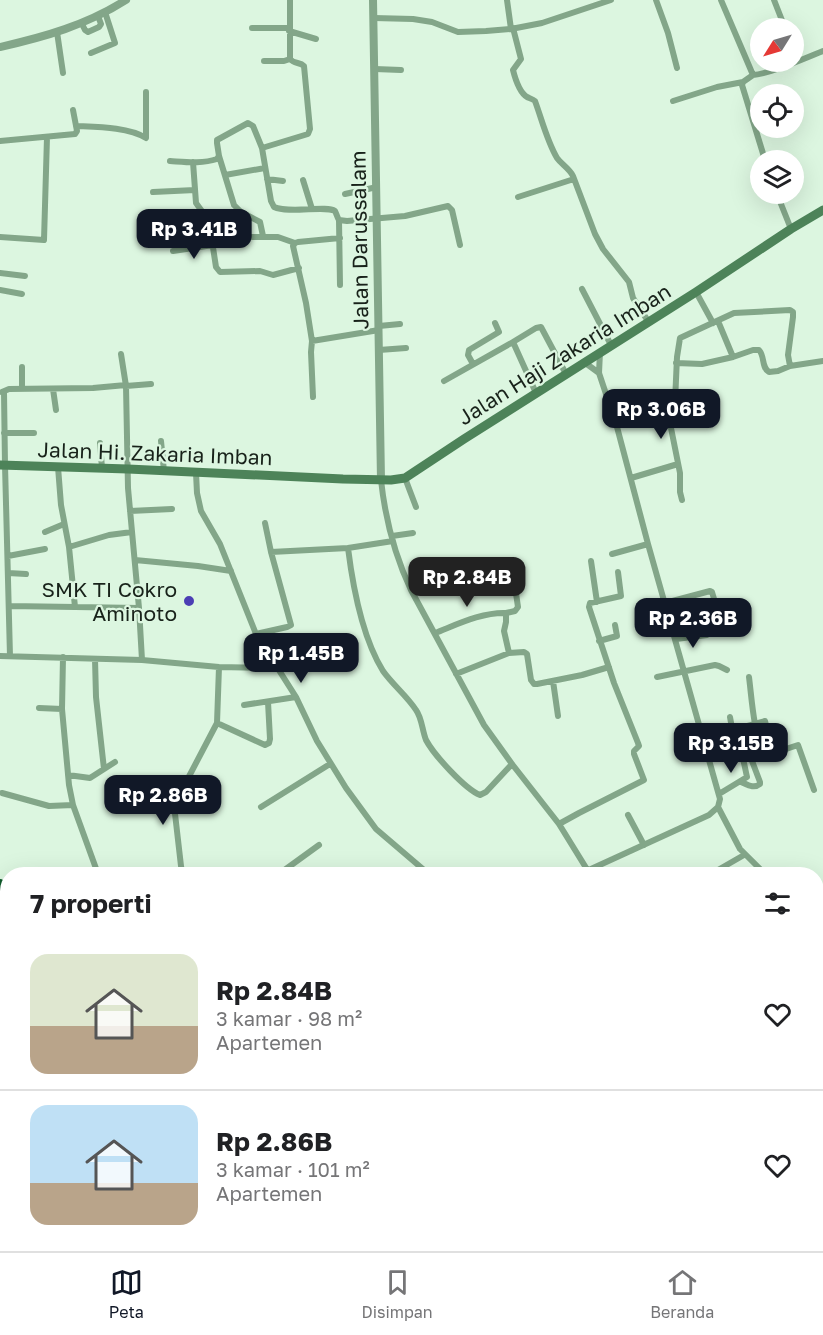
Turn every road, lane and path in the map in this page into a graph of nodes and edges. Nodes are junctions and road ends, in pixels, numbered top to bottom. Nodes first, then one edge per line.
1 (126, 0) edge
2 (290, 0) edge
3 (373, 0) edge
4 (507, 0) edge
5 (611, 0) edge
6 (656, 0) edge
7 (721, 0) edge
8 (774, 0) edge
9 (101, 14) junction
10 (374, 18) junction
11 (781, 18) edge
12 (252, 28) dead end
13 (289, 29) junction
14 (512, 29) junction
15 (57, 32) junction
16 (316, 39) dead end
17 (0, 47) edge
18 (823, 51) edge
19 (91, 53) dead end
20 (804, 58) edge
21 (290, 59) junction
22 (264, 61) dead end
23 (676, 68) dead end
24 (375, 69) junction
25 (400, 70) dead end
26 (765, 72) edge
27 (63, 73) dead end
28 (753, 75) junction
29 (743, 82) junction
30 (146, 92) dead end
31 (673, 101) dead end
32 (73, 110) dead end
33 (76, 126) junction
34 (47, 137) junction
35 (0, 141) edge
36 (261, 148) junction
37 (762, 150) edge
38 (219, 156) junction
39 (170, 161) dead end
40 (194, 162) junction
41 (265, 168) junction
42 (225, 175) junction
43 (267, 179) junction
44 (574, 179) junction
45 (303, 180) dead end
46 (283, 181) dead end
47 (377, 187) junction
48 (195, 190) junction
49 (153, 192) dead end
50 (345, 194) dead end
51 (519, 197) dead end
52 (781, 204) edge
53 (312, 209) junction
54 (823, 210) edge
55 (339, 220) junction
56 (377, 220) junction
57 (207, 226) junction
58 (791, 229) junction
59 (145, 232) dead end
60 (263, 236) junction
61 (0, 237) edge
62 (247, 237) dead end
63 (339, 238) junction
64 (295, 243) junction
65 (213, 245) junction
66 (460, 245) dead end
67 (173, 251) dead end
68 (299, 268) junction
69 (0, 273) edge
70 (25, 276) dead end
71 (340, 285) dead end
72 (582, 289) dead end
73 (0, 291) edge
74 (696, 292) junction
75 (22, 294) dead end
76 (648, 321) junction
77 (715, 322) junction
78 (495, 323) dead end
79 (400, 324) dead end
80 (379, 328) junction
81 (312, 341) junction
82 (513, 342) junction
83 (611, 345) junction
84 (406, 348) dead end
85 (379, 350) junction
86 (600, 352) junction
87 (121, 354) dead end
88 (733, 357) junction
89 (823, 360) edge
90 (584, 362) junction
91 (676, 363) junction
92 (473, 364) junction
93 (790, 366) junction
94 (22, 367) dead end
95 (599, 373) junction
96 (566, 374) junction
97 (444, 381) dead end
98 (151, 384) dead end
99 (126, 386) junction
100 (22, 389) junction
101 (53, 389) junction
102 (2, 392) edge
103 (536, 393) junction
104 (313, 397) dead end
105 (56, 410) dead end
106 (4, 433) junction
107 (34, 433) dead end
108 (161, 441) dead end
109 (100, 443) dead end
110 (678, 464) junction
111 (2, 465) edge
112 (58, 467) junction
113 (102, 468) junction
114 (128, 469) junction
115 (164, 471) junction
116 (196, 473) junction
117 (309, 477) joint
118 (405, 478) junction
119 (631, 478) junction
120 (381, 480) junction
121 (682, 500) dead end
122 (416, 507) dead end
123 (172, 509) dead end
124 (130, 511) junction
125 (265, 523) dead end
126 (64, 524) junction
127 (45, 532) dead end
128 (132, 532) junction
129 (413, 533) dead end
130 (392, 538) junction
131 (648, 544) junction
132 (69, 547) junction
133 (348, 548) junction
134 (45, 549) dead end
135 (271, 552) junction
136 (612, 554) dead end
137 (8, 556) junction
138 (135, 560) junction
139 (591, 561) dead end
140 (0, 568) edge
141 (8, 570) junction
142 (231, 571) junction
143 (618, 572) dead end
144 (26, 574) dead end
145 (411, 590) junction
146 (597, 602) junction
147 (665, 603) junction
148 (9, 606) junction
149 (75, 607) junction
150 (139, 608) junction
151 (718, 612) dead end
152 (506, 613) junction
153 (615, 625) dead end
154 (435, 633) junction
155 (256, 634) junction
156 (707, 635) dead end
157 (676, 639) junction
158 (599, 641) junction
159 (509, 653) junction
160 (0, 656) edge
161 (10, 656) junction
162 (63, 657) junction
163 (95, 658) junction
164 (142, 660) junction
165 (219, 667) junction
166 (609, 667) junction
167 (278, 668) junction
168 (727, 670) dead end
169 (684, 671) junction
170 (456, 674) junction
171 (657, 676) dead end
172 (749, 677) dead end
173 (553, 681) junction
174 (296, 697) junction
175 (268, 702) junction
176 (244, 705) dead end
177 (39, 708) dead end
178 (62, 709) junction
179 (558, 716) dead end
180 (730, 717) dead end
181 (217, 723) junction
182 (755, 724) junction
183 (733, 734) junction
184 (706, 747) junction
185 (773, 753) junction
186 (115, 762) dead end
187 (330, 764) junction
188 (512, 764) junction
189 (104, 769) junction
190 (69, 780) junction
191 (741, 782) junction
192 (814, 790) dead end
193 (2, 793) dead end
194 (719, 794) junction
195 (73, 805) junction
196 (261, 807) dead end
197 (718, 807) junction
198 (628, 815) dead end
199 (559, 824) junction
200 (644, 845) junction
201 (319, 846) dead end
202 (744, 855) junction
203 (95, 867) edge
204 (181, 867) edge
205 (289, 867) edge
206 (420, 867) edge
207 (581, 867) edge
208 (597, 867) edge
209 (723, 867) edge
210 (757, 867) edge

1 - 9 street
2 - 13 street
3 - 10 street, Jalan Darussalam
4 - 14 street
5 - 14 street
6 - 23 street
7 - 28 street
8 - 11 street
9 - 15 street
9 - 19 street
10 - 14 street
10 - 24 street, Jalan Darussalam
12 - 13 street
13 - 16 street
13 - 21 street
14 - 44 street
15 - 17 street
15 - 27 street
18 - 20 street
21 - 22 street
21 - 36 street
24 - 25 street
24 - 47 street, Jalan Darussalam
26 - 28 street
28 - 29 street
29 - 31 street
29 - 37 street
30 - 33 street
32 - 33 street
33 - 34 street
34 - 35 street
34 - 61 street
36 - 38 street
36 - 41 street
38 - 40 street
38 - 42 street
39 - 40 street
40 - 48 street
41 - 42 street
41 - 43 street
42 - 60 street
43 - 46 street
43 - 53 street
44 - 51 street
44 - 76 street
45 - 53 street
47 - 50 street
47 - 56 street, Jalan Darussalam
48 - 49 street
48 - 57 street
52 - 58 street
53 - 55 street
54 - 58 main road, Jalan Haji Zakaria Imban
55 - 56 street
55 - 63 street
56 - 66 street
56 - 80 street, Jalan Darussalam
57 - 59 street
57 - 65 street
58 - 74 main road, Jalan Haji Zakaria Imban
60 - 62 street
60 - 64 street
63 - 64 street
63 - 71 street
64 - 68 street
65 - 67 street
65 - 68 street
68 - 81 street
69 - 70 street
72 - 83 street
73 - 75 street
74 - 76 main road, Jalan Haji Zakaria Imban
74 - 77 street
76 - 83 main road, Jalan Haji Zakaria Imban
77 - 88 street
77 - 91 street
77 - 93 street
78 - 92 street
79 - 80 street
80 - 81 street
80 - 85 street, Jalan Darussalam
81 - 104 street
82 - 92 street
82 - 96 street
82 - 103 street
83 - 86 main road, Jalan Haji Zakaria Imban
84 - 85 street
85 - 120 street, Jalan Darussalam
86 - 90 main road, Jalan Haji Zakaria Imban
86 - 95 street
87 - 99 street
88 - 91 street
88 - 93 street
89 - 93 street
90 - 95 street
90 - 96 main road, Jalan Haji Zakaria Imban
91 - 110 street
92 - 97 street
94 - 100 street
95 - 119 street
96 - 103 main road, Jalan Haji Zakaria Imban
98 - 99 street
99 - 101 street
99 - 114 street
100 - 101 street
100 - 102 street
101 - 105 street
102 - 106 street
103 - 118 main road, Jalan Haji Zakaria Imban
106 - 107 street
106 - 111 street
108 - 115 street
109 - 113 street
110 - 119 street
110 - 121 street
111 - 112 main road, Jalan Hi. Zakaria Imban
111 - 137 street
112 - 113 main road, Jalan Hi. Zakaria Imban
112 - 126 street
113 - 114 main road, Jalan Hi. Zakaria Imban
114 - 115 main road, Jalan Hi. Zakaria Imban
114 - 124 street
115 - 116 main road, Jalan Hi. Zakaria Imban
116 - 117 main road, Jalan Hi. Zakaria Imban
116 - 142 street
117 - 120 main road, Jalan Haji Zakaria Imban
118 - 120 main road, Jalan Haji Zakaria Imban
118 - 122 street
119 - 131 street
120 - 130 street
123 - 124 street
124 - 128 street
125 - 135 street
126 - 127 street
126 - 132 street
128 - 132 street
128 - 138 street
129 - 130 street
130 - 133 street
130 - 145 street
131 - 136 street
131 - 147 street
132 - 149 street
133 - 135 street
133 - 188 street
134 - 137 street
135 - 155 street
137 - 141 street
138 - 142 street
138 - 150 street
139 - 146 street
140 - 141 street
141 - 144 street
141 - 148 street
142 - 155 street
143 - 146 street
145 - 152 street
145 - 154 street
146 - 158 street
147 - 151 street
147 - 157 street
148 - 149 street
148 - 161 street
149 - 150 street
150 - 164 street
152 - 154 street
152 - 159 street
153 - 158 street
154 - 170 street
155 - 167 street
156 - 157 street
157 - 169 street
158 - 166 street
159 - 170 street
159 - 173 street
160 - 161 street
161 - 162 street
162 - 163 street
162 - 178 street
163 - 164 street
163 - 189 street
164 - 165 street
165 - 167 street
165 - 181 street
166 - 173 street
166 - 199 street
167 - 174 street
168 - 169 street
169 - 171 street
169 - 184 street
170 - 188 street
172 - 182 street
173 - 179 street
174 - 175 street
174 - 187 street
175 - 176 street
175 - 181 street
177 - 178 street
178 - 190 street
180 - 183 street
181 - 204 street
182 - 183 street
182 - 185 street
183 - 184 street
183 - 191 street
184 - 194 street
185 - 191 street
185 - 192 street
186 - 189 street
187 - 196 street
187 - 206 street
188 - 199 street
189 - 190 street
190 - 195 street
191 - 194 street
193 - 195 street
194 - 197 street
195 - 203 street
197 - 200 street
197 - 202 street
198 - 200 street
199 - 207 street
200 - 208 street
201 - 205 street
202 - 209 street
202 - 210 street

